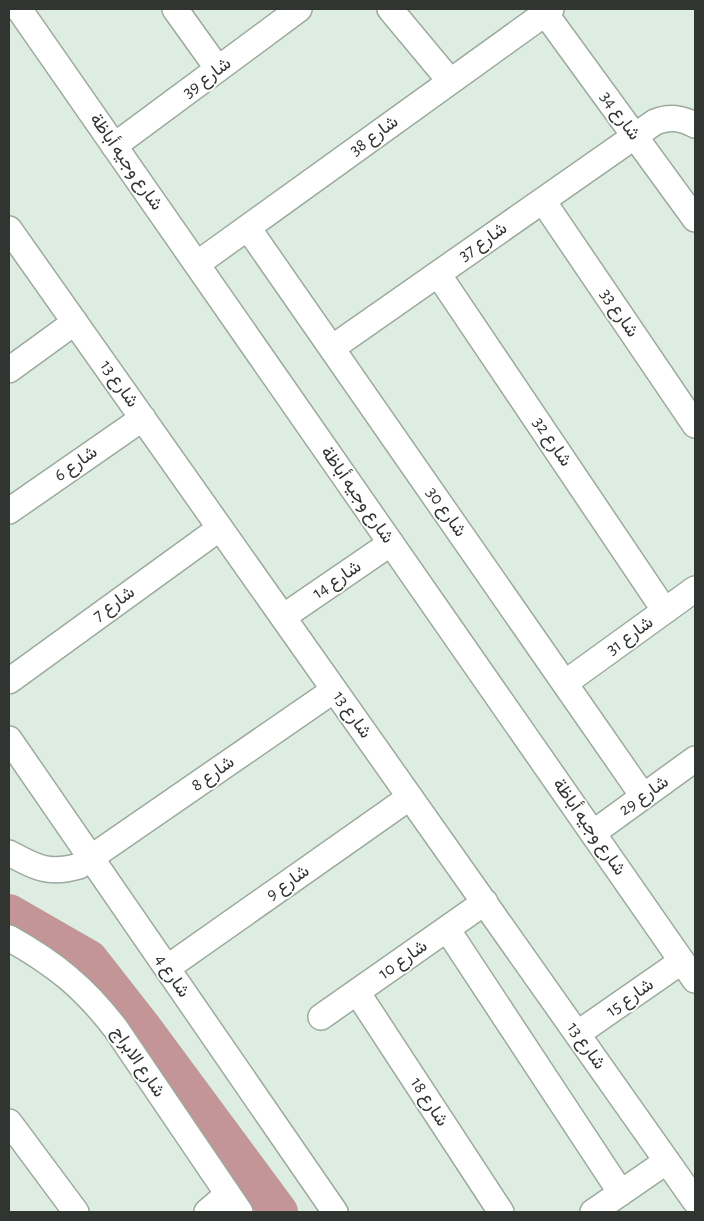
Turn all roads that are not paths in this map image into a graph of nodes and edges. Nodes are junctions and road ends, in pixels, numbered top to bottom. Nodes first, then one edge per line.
1 (19, 9) edge
2 (175, 9) edge
3 (299, 9) edge
4 (390, 9) edge
5 (548, 11) edge
6 (218, 69) junction
7 (450, 81) junction
8 (695, 125) edge
9 (636, 137) junction
10 (114, 146) junction
11 (543, 201) junction
12 (695, 218) edge
13 (248, 228) junction
14 (9, 229) edge
15 (197, 264) junction
16 (438, 274) junction
17 (75, 322) junction
18 (332, 348) junction
19 (9, 370) edge
20 (143, 418) junction
21 (695, 425) edge
22 (9, 511) edge
23 (220, 528) junction
24 (391, 543) junction
25 (695, 589) edge
26 (665, 611) junction
27 (283, 617) junction
28 (9, 681) edge
29 (565, 683) junction
30 (334, 690) junction
31 (9, 739) edge
32 (695, 759) edge
33 (644, 796) junction
34 (410, 797) junction
35 (592, 832) junction
36 (9, 853) edge
37 (91, 858) junction
38 (485, 902) junction
39 (447, 929) junction
40 (9, 938) edge
41 (167, 968) junction
42 (689, 971) edge
43 (357, 992) junction
44 (321, 1016) dead end
45 (577, 1034) junction
46 (9, 1122) edge
47 (667, 1160) junction
48 (621, 1193) junction
49 (695, 1201) edge
50 (234, 1203) edge
51 (76, 1212) edge
52 (207, 1212) edge
53 (334, 1212) edge
54 (501, 1212) edge
55 (593, 1212) edge

1 - 10 street, شارع وجيه أباظة
2 - 6 street
3 - 6 street, شارع 39
4 - 7 street
5 - 7 street, شارع 38
5 - 9 street, شارع 34
6 - 10 street, شارع 39
7 - 13 street, شارع 38
8 - 9 street, شارع 37
9 - 11 street, شارع 37
9 - 12 street, شارع 34
10 - 15 street, شارع وجيه أباظة
11 - 16 street, شارع 37
11 - 21 street, شارع 33
13 - 15 street, شارع 38
13 - 18 street, شارع 30
14 - 17 street, شارع 13
15 - 24 street, شارع وجيه أباظة
16 - 18 street, شارع 37
16 - 26 street, شارع 32
17 - 19 street
17 - 20 street, شارع 13
18 - 29 street, شارع 30
20 - 22 street, شارع 6
20 - 23 street, شارع 13
23 - 27 street, شارع 13
23 - 28 street, شارع 7
24 - 27 street, شارع 14
24 - 35 street, شارع وجيه أباظة
25 - 26 street, شارع 31
26 - 29 street, شارع 31
27 - 30 street, شارع 13
29 - 33 street, شارع 30
30 - 34 street, شارع 13
30 - 37 street, شارع 8
31 - 37 street, شارع 4
32 - 33 street, شارع 29
33 - 35 street, شارع 29
34 - 38 street, شارع 13
34 - 41 street, شارع 9
35 - 42 street, شارع وجيه أباظة
36 - 37 street, شارع 8
37 - 41 street, شارع 4
38 - 39 street, شارع 10
38 - 45 street, شارع 13
39 - 43 street, شارع 10
39 - 48 street
40 - 50 street, شارع الابراج
41 - 53 street, شارع 4
42 - 45 street, شارع 15
43 - 44 street, شارع 10
43 - 54 street, شارع 18
45 - 47 street, شارع 13
46 - 51 street
47 - 48 street
47 - 49 street, شارع 13
48 - 55 street
50 - 52 street

